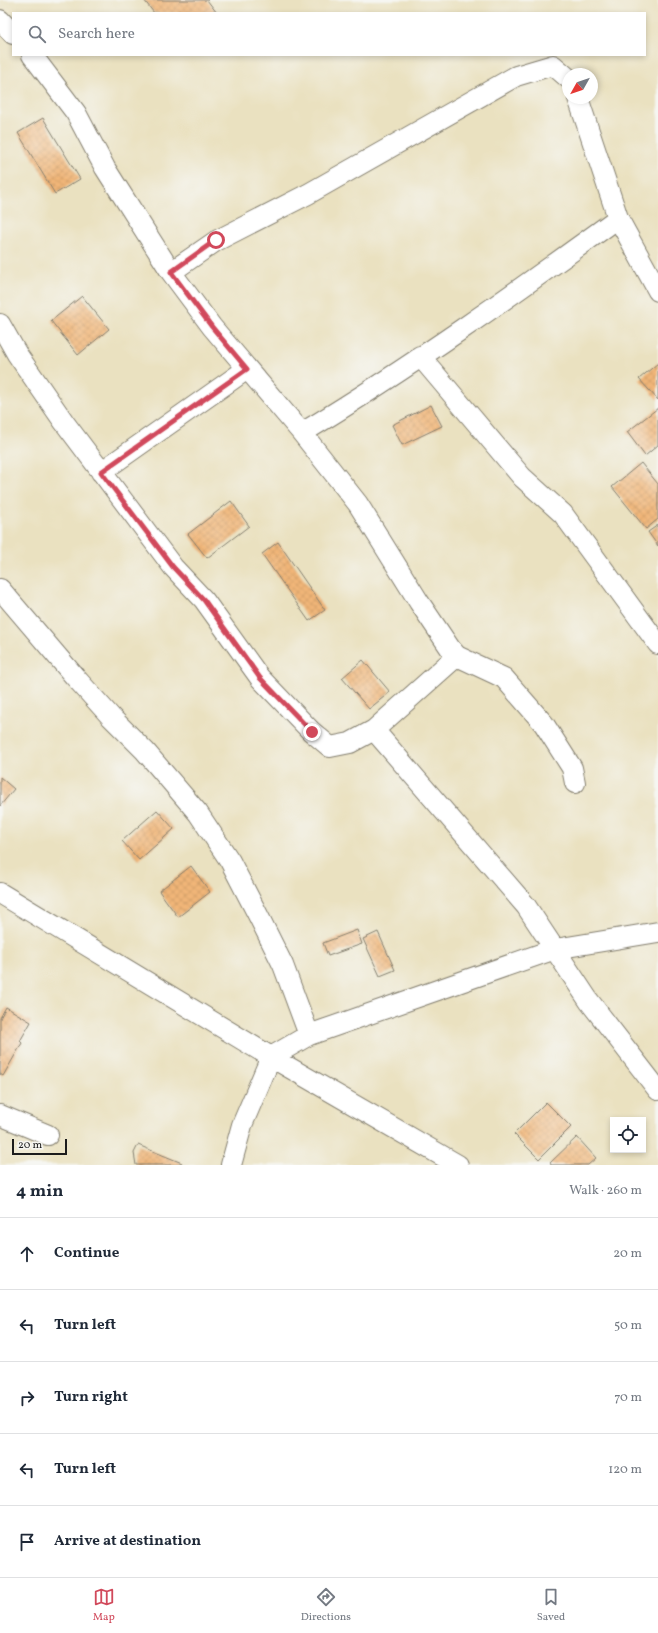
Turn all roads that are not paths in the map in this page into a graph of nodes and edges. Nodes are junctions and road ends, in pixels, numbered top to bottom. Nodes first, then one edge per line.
1 (0, 20) edge
2 (12, 33) edge
3 (33, 56) edge
4 (562, 73) edge
5 (580, 104) edge
6 (618, 218) junction
7 (171, 272) junction
8 (657, 288) edge
9 (1, 328) edge
10 (420, 356) junction
11 (247, 369) junction
12 (302, 433) junction
13 (101, 472) junction
14 (0, 589) edge
15 (658, 644) edge
16 (458, 656) junction
17 (374, 730) junction
18 (575, 784) dead end
19 (0, 893) edge
20 (658, 932) edge
21 (555, 949) junction
22 (309, 1035) junction
23 (271, 1057) junction
24 (658, 1090) edge
25 (0, 1115) edge
26 (48, 1135) dead end
27 (450, 1163) edge
28 (231, 1165) edge

1 - 2 street
3 - 7 street
4 - 7 street
5 - 6 street
6 - 8 street
6 - 10 street
7 - 11 street
9 - 13 street
10 - 12 street
10 - 15 street
11 - 12 street
11 - 13 street
12 - 16 street
13 - 17 street
14 - 22 street
16 - 17 street
16 - 18 street
17 - 21 street
19 - 23 street
20 - 21 street
21 - 22 street
21 - 24 street
22 - 23 street
23 - 27 street
23 - 28 street
25 - 26 street

